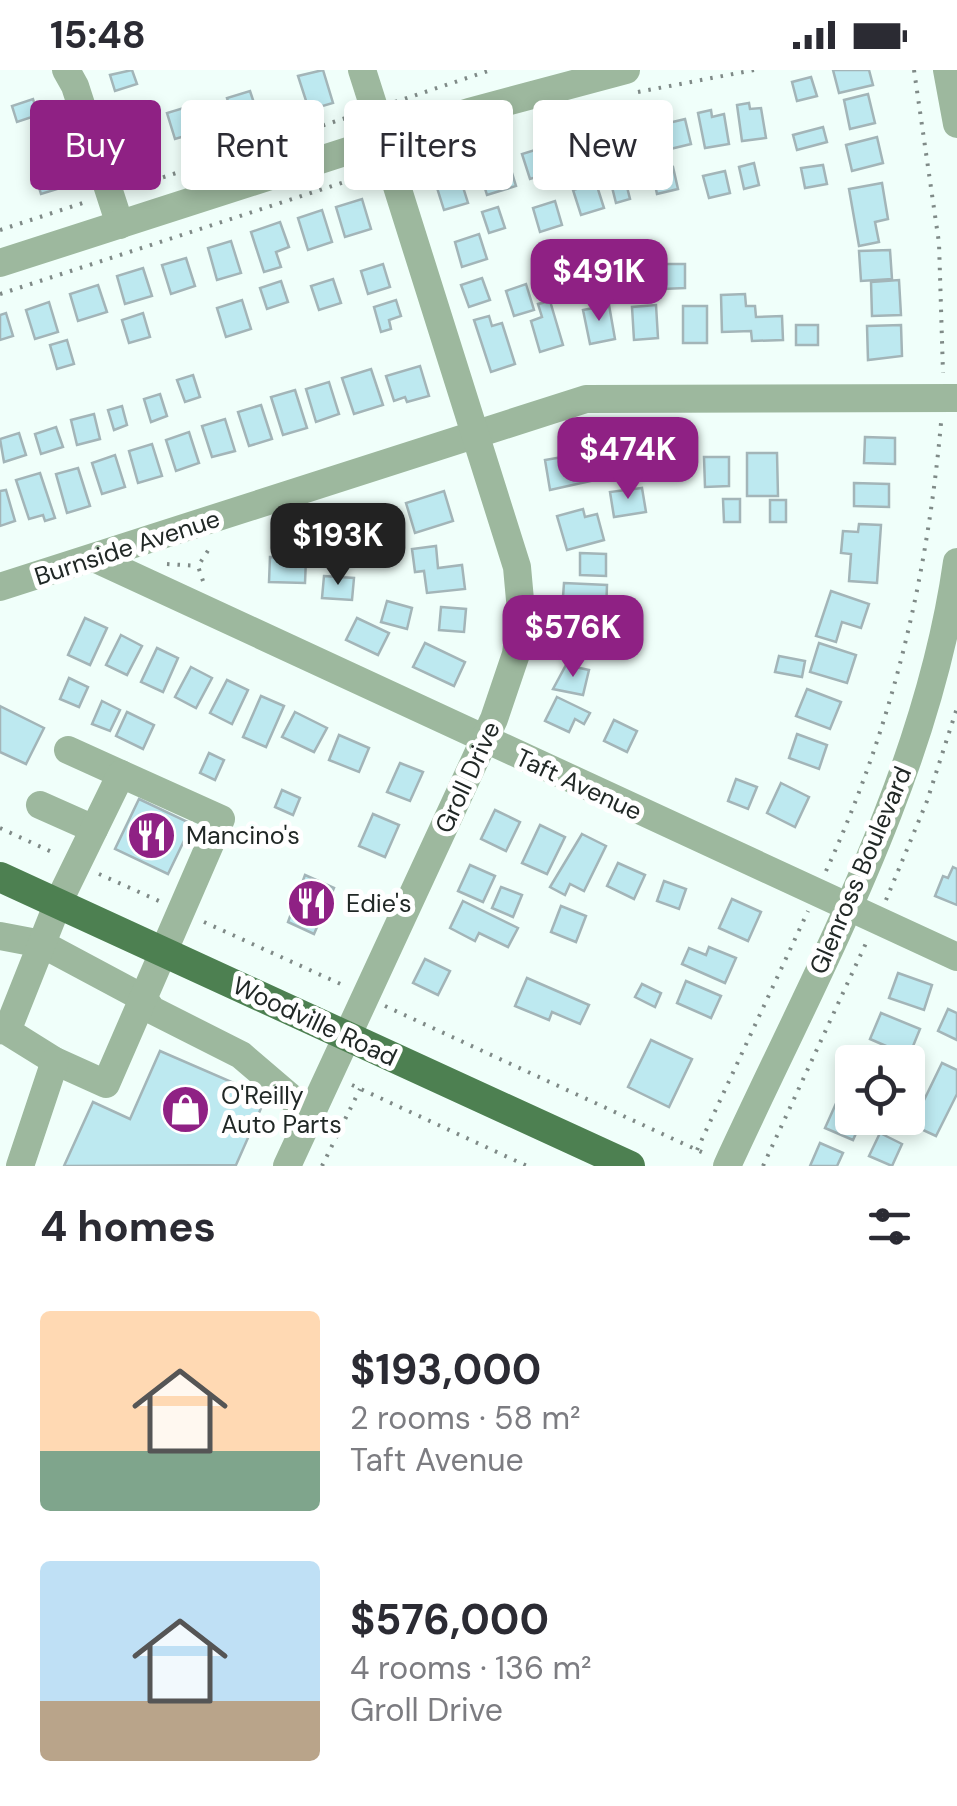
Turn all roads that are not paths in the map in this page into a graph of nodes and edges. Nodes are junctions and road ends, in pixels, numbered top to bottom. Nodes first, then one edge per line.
1 (66, 70) edge
2 (362, 70) edge
3 (626, 70) edge
4 (947, 70) edge
5 (371, 100) edge
6 (513, 102) edge
7 (957, 124) edge
8 (344, 152) edge
9 (399, 190) edge
10 (120, 225) junction
11 (0, 263) edge
12 (947, 393) edge
13 (478, 434) junction
14 (94, 558) junction
15 (957, 562) edge
16 (0, 588) edge
17 (954, 606) edge
18 (483, 739) junction
19 (68, 750) dead end
20 (121, 774) junction
21 (40, 806) dead end
22 (94, 830) junction
23 (0, 877) edge
24 (58, 903) junction
25 (846, 906) junction
26 (0, 936) edge
27 (42, 944) junction
28 (164, 952) junction
29 (957, 957) edge
30 (143, 998) junction
31 (4, 1030) edge
32 (348, 1037) junction
33 (55, 1061) junction
34 (311, 1115) junction
35 (728, 1164) edge
36 (20, 1166) edge
37 (287, 1166) edge
38 (630, 1166) edge

1 - 10 street
2 - 5 street, Groll Drive
3 - 6 street
4 - 7 street
8 - 10 street
9 - 13 street, Groll Drive
10 - 11 street
12 - 13 street, Burnside Avenue
13 - 14 street, Burnside Avenue
13 - 18 street, Groll Drive
14 - 16 street, Burnside Avenue
14 - 18 street, Taft Avenue
15 - 17 street, Glenross Boulevard
17 - 25 street, Glenross Boulevard
18 - 25 street, Taft Avenue
18 - 32 street, Groll Drive
19 - 20 street
20 - 22 street
20 - 28 street
21 - 22 street
22 - 24 street
23 - 24 main road, Woodville Road
24 - 27 street
24 - 28 main road, Woodville Road
25 - 29 street, Taft Avenue
25 - 35 street, Glenross Boulevard
26 - 27 street
27 - 30 street
27 - 31 street
28 - 30 street
28 - 32 main road, Woodville Road
30 - 33 street
30 - 34 street
31 - 33 street
32 - 34 street, Groll Drive
32 - 38 main road, Woodville Road
33 - 36 street
34 - 37 street, Groll Drive

